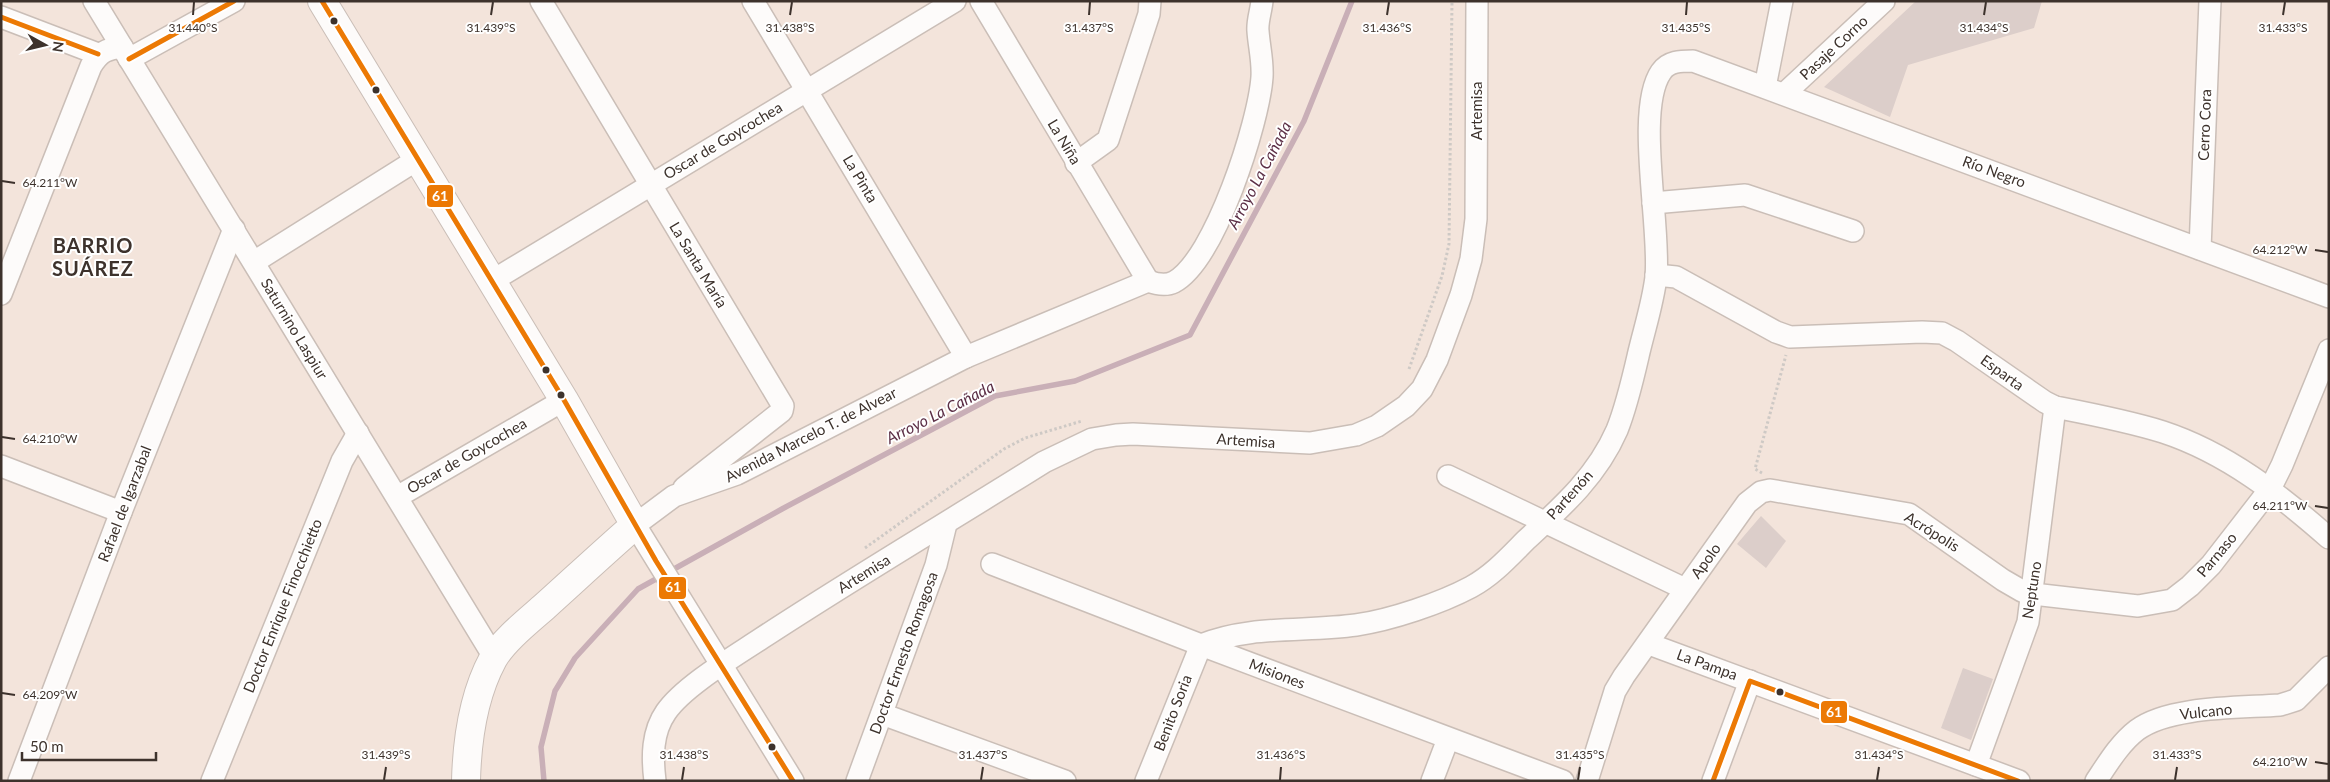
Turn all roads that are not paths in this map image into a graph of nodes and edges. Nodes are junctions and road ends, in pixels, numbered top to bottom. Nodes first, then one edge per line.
1 (94, 1) edge
2 (234, 1) edge
3 (322, 1) edge
4 (541, 1) edge
5 (753, 1) edge
6 (955, 1) edge
7 (982, 1) edge
8 (1150, 1) edge
9 (1262, 1) edge
10 (1477, 1) edge
11 (1782, 1) edge
12 (1884, 1) edge
13 (2210, 1) edge
14 (1, 16) edge
15 (126, 53) junction
16 (98, 54) junction
17 (1660, 73) joint
18 (806, 91) junction
19 (1775, 91) junction
20 (418, 159) junction
21 (1076, 163) junction
22 (650, 185) junction
23 (1653, 203) junction
24 (234, 229) junction
25 (1853, 230) dead end
26 (2200, 249) junction
27 (254, 262) junction
28 (1656, 275) junction
29 (492, 281) junction
30 (1148, 281) junction
31 (1, 294) edge
32 (2329, 297) edge
33 (2329, 350) edge
34 (966, 357) junction
35 (564, 400) junction
36 (2055, 407) junction
37 (358, 433) junction
38 (1, 466) edge
39 (1448, 476) dead end
40 (2270, 489) junction
41 (1761, 492) joint
42 (674, 496) junction
43 (397, 497) junction
44 (121, 512) junction
45 (1546, 522) junction
46 (946, 524) junction
47 (635, 525) junction
48 (2329, 538) edge
49 (992, 564) dead end
50 (1685, 589) junction
51 (2033, 594) junction
52 (1649, 644) junction
53 (1201, 645) junction
54 (494, 657) junction
55 (720, 666) junction
56 (2329, 667) edge
57 (1750, 681) junction
58 (882, 714) junction
59 (1448, 739) junction
60 (1976, 765) junction
61 (2006, 779) edge
62 (19, 781) edge
63 (212, 781) edge
64 (466, 781) edge
65 (654, 781) edge
66 (793, 781) edge
67 (857, 781) edge
68 (1065, 781) edge
69 (1146, 781) edge
70 (1432, 781) edge
71 (1563, 781) edge
72 (1586, 781) edge
73 (1713, 781) edge
74 (2096, 781) edge

1 - 15 street, Saturnino Laspiur
2 - 15 street
3 - 20 main road
4 - 22 street, La Santa María
5 - 18 street, La Pinta
6 - 18 street, Oscar de Goycochea
7 - 21 street, La Niña
8 - 21 street
9 - 30 street
10 - 46 street, Artemisa
11 - 19 street
12 - 19 street, Pasaje Corno
13 - 26 street, Cerro Cora
14 - 16 street
15 - 16 street
15 - 24 street, Saturnino Laspiur
16 - 31 street
17 - 19 street, Río Negro
17 - 23 street, Partenón
18 - 22 street, Oscar de Goycochea
18 - 34 street, La Pinta
19 - 26 street, Río Negro
20 - 27 street
20 - 29 main road
21 - 30 street, La Niña
22 - 29 street, Oscar de Goycochea
22 - 42 street, La Santa María
23 - 25 street
23 - 28 street, Partenón
24 - 27 street, Saturnino Laspiur
24 - 44 street, Rafael de Igarzabal
26 - 32 street, Río Negro
27 - 37 street, Saturnino Laspiur
28 - 36 street, Esparta
28 - 45 street, Partenón
29 - 35 main road
30 - 34 street, Avenida Marcelo T. de Alvear
33 - 40 street, Parnaso
34 - 42 street, Avenida Marcelo T. de Alvear
35 - 43 street, Oscar de Goycochea
35 - 47 main road
36 - 40 street, Esparta
36 - 51 street, Neptuno
37 - 43 street, Saturnino Laspiur
37 - 63 street, Doctor Enrique Finocchietto
38 - 44 street
39 - 45 street
40 - 48 street, Esparta
40 - 51 street, Parnaso
41 - 50 street, Apolo
41 - 51 street, Acrópolis
42 - 47 street, Avenida Marcelo T. de Alvear
43 - 54 street, Saturnino Laspiur
44 - 62 street, Rafael de Igarzabal
45 - 50 street
45 - 53 street, Partenón
46 - 55 street, Artemisa
46 - 58 street, Doctor Ernesto Romagosa
47 - 54 main road, Avenida Marcelo T. de Alvear
47 - 55 street
49 - 53 street, Misiones
50 - 52 street, Apolo
51 - 60 street, Neptuno
52 - 57 street, La Pampa
52 - 72 street, Apolo
53 - 59 street, Misiones
53 - 69 street, Benito Soria
54 - 64 main road, Avenida Marcelo T. de Alvear
55 - 65 street, Artemisa
55 - 66 street
56 - 74 street, Vulcano
57 - 60 street, La Pampa
57 - 73 street
58 - 67 street, Doctor Ernesto Romagosa
58 - 68 street
59 - 70 street
59 - 71 street, Misiones
60 - 61 street, La Pampa

